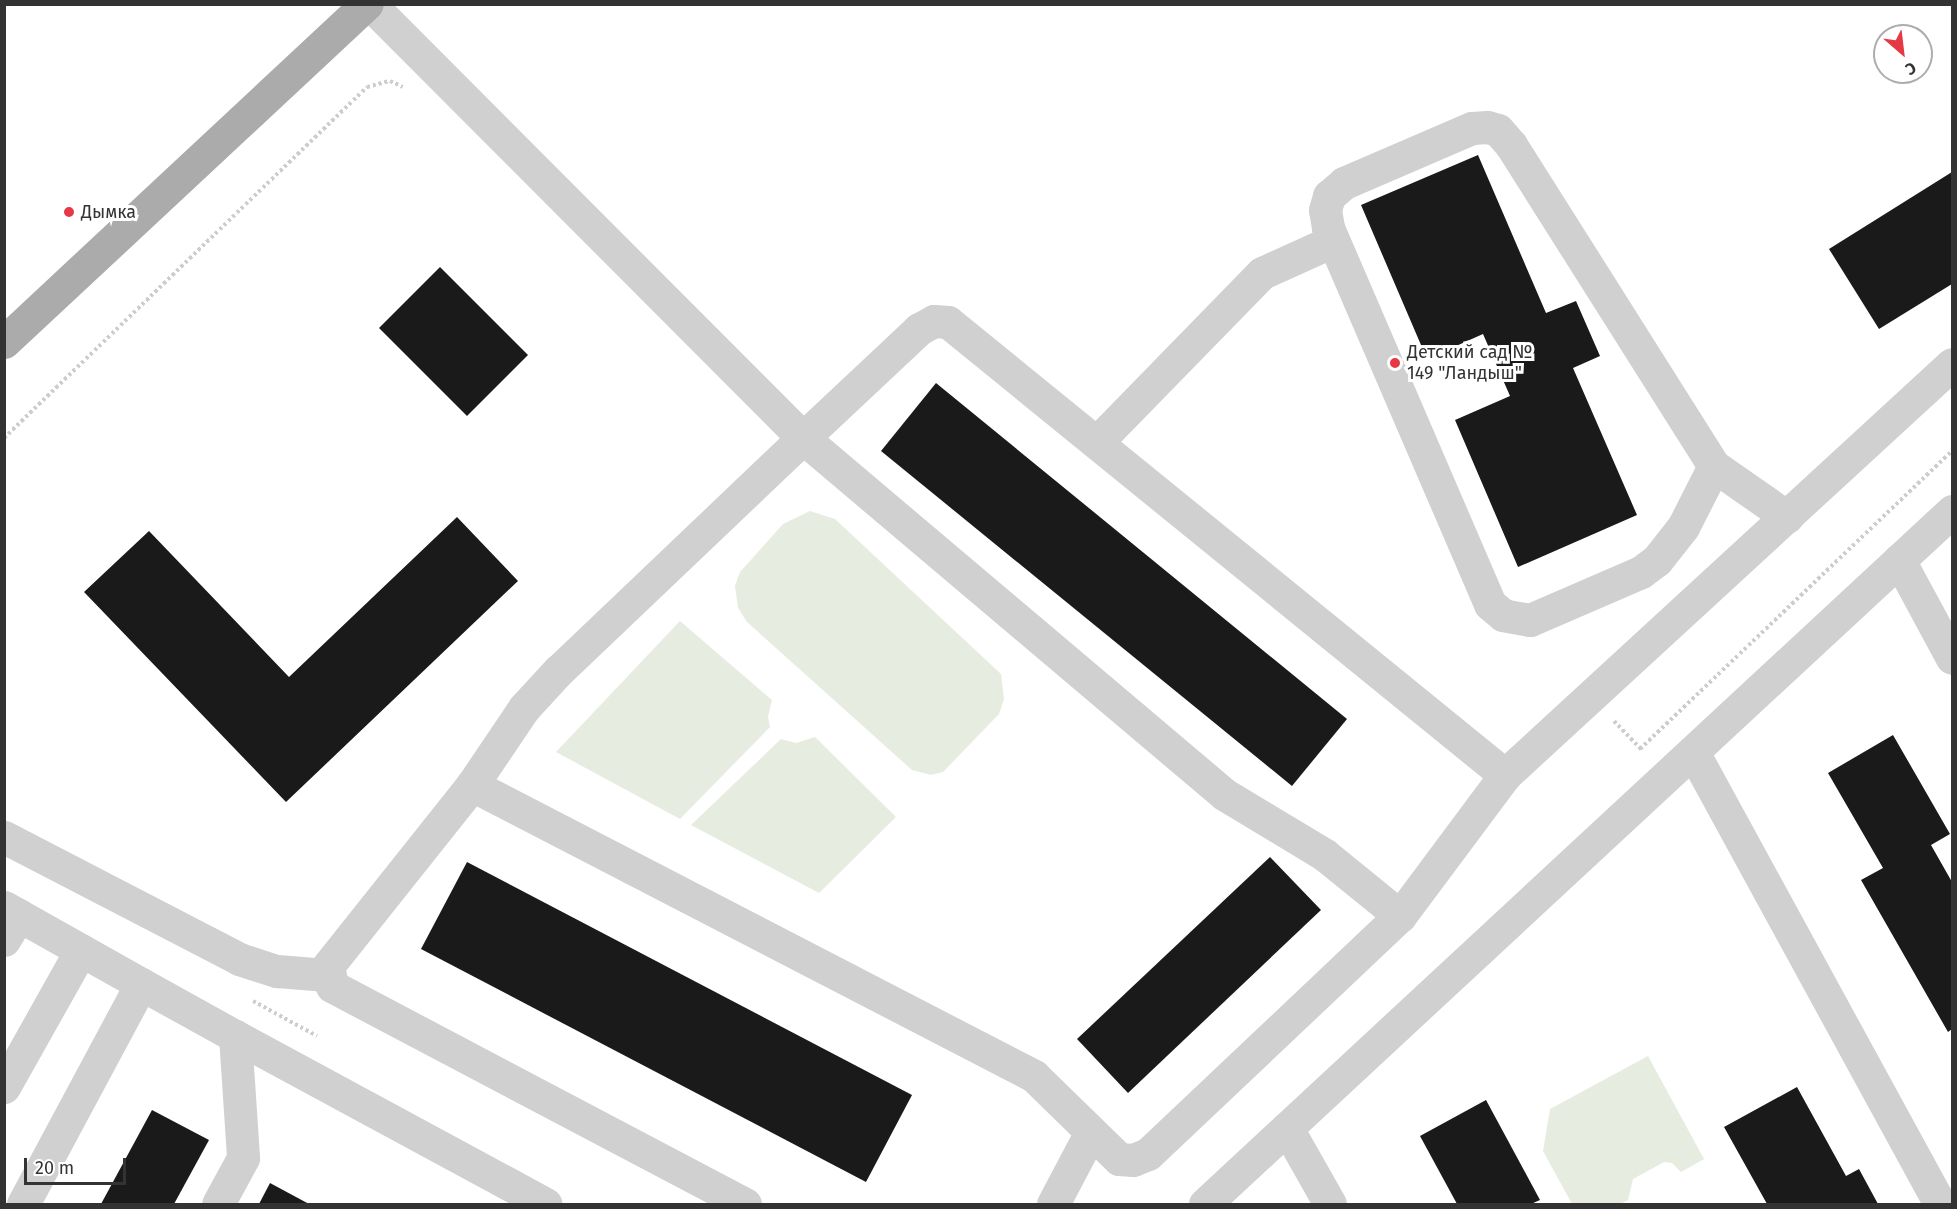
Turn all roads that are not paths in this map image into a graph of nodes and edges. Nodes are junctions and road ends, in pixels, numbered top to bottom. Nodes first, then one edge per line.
1 (368, 4) edge
2 (1334, 241) junction
3 (4, 342) edge
4 (1953, 364) edge
5 (803, 438) junction
6 (1097, 442) junction
7 (1714, 466) junction
8 (1953, 511) edge
9 (1787, 517) junction
10 (1899, 560) junction
11 (1953, 658) edge
12 (1693, 752) junction
13 (1506, 775) junction
14 (472, 785) junction
15 (4, 837) edge
16 (1400, 916) junction
17 (9, 921) edge
18 (81, 950) junction
19 (327, 975) junction
20 (141, 984) junction
21 (235, 1036) junction
22 (4, 1087) edge
23 (1287, 1128) junction
24 (1091, 1132) junction
25 (23, 1204) edge
26 (218, 1204) edge
27 (546, 1204) edge
28 (745, 1204) edge
29 (1053, 1204) edge
30 (1205, 1204) edge
31 (1330, 1204) edge
32 (1940, 1204) edge

1 - 3 main road
1 - 5 street
2 - 6 street
2 - 7 street
2 - 7 street
4 - 9 street
5 - 6 street
5 - 14 street
5 - 16 street
6 - 13 street
7 - 9 street
8 - 10 street
9 - 13 street
10 - 11 street
10 - 12 street
12 - 23 street
12 - 32 street
13 - 16 street
14 - 19 street
14 - 24 street
15 - 19 street
16 - 24 street
17 - 18 street
18 - 20 street
18 - 22 street
19 - 28 street
20 - 21 street
20 - 25 street
21 - 26 street
21 - 27 street
23 - 30 street
23 - 31 street
24 - 29 street

